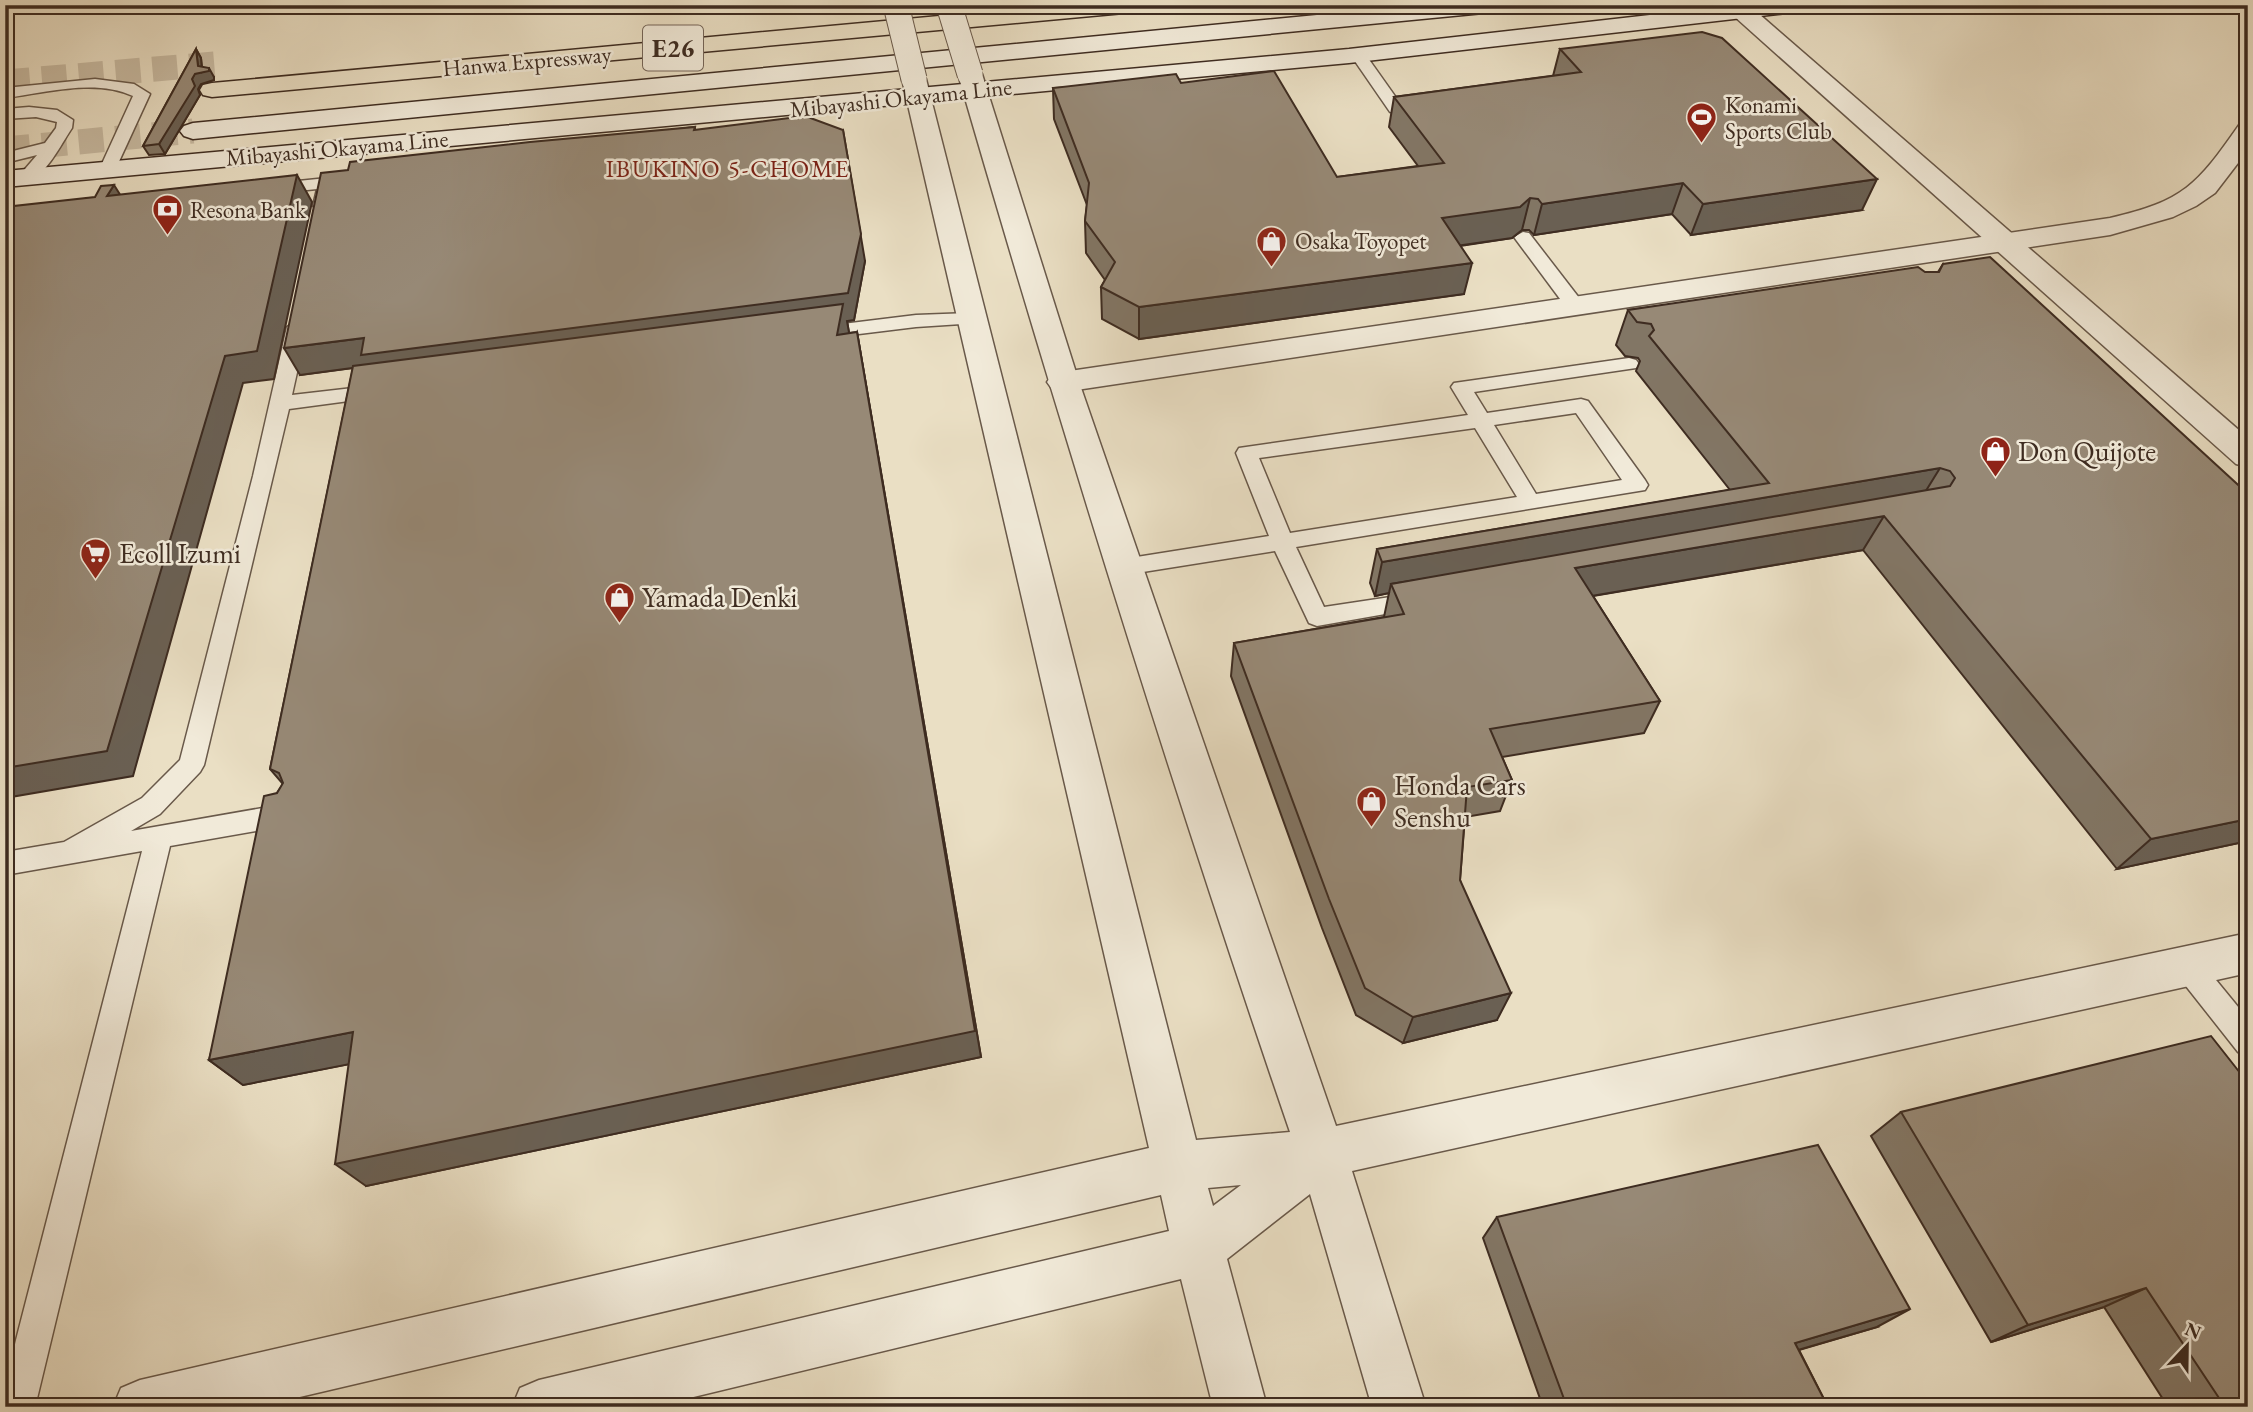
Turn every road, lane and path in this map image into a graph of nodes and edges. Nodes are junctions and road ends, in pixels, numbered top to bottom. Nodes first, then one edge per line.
1 (896, 5) edge
2 (949, 5) edge
3 (1135, 5) edge
4 (1494, 5) edge
5 (1796, 5) edge
6 (1743, 12) junction
7 (1358, 54) junction
8 (972, 82) junction
9 (916, 88) junction
10 (212, 90) tunnel mouth
11 (5, 93) edge
12 (1396, 110) dead end
13 (5, 114) edge
14 (2248, 130) edge
15 (193, 131) tunnel mouth
16 (50, 147) junction
17 (5, 158) edge
18 (108, 168) junction
19 (2237, 168) edge
20 (16, 177) edge
21 (247, 191) edge
22 (319, 222) edge
23 (1523, 237) edge
24 (2005, 244) junction
25 (1576, 307) junction
26 (300, 312) edge
27 (970, 319) junction
28 (792, 337) edge
29 (1629, 364) dead end
30 (1063, 382) junction
31 (392, 389) edge
32 (282, 403) junction
33 (1482, 420) junction
34 (2248, 456) edge
35 (1531, 503) junction
36 (1283, 543) junction
37 (1124, 568) junction
38 (1433, 598) edge
39 (295, 813) edge
40 (159, 838) junction
41 (67, 854) junction
42 (11, 860) edge
43 (2248, 953) edge
44 (2189, 967) junction
45 (2248, 1042) edge
46 (1322, 1153) junction
47 (1178, 1166) junction
48 (1199, 1249) junction
49 (18, 1407) edge
50 (140, 1407) edge
51 (540, 1407) edge
52 (1240, 1407) edge
53 (1399, 1407) edge

1 - 9 street, bridge
2 - 8 street, bridge
3 - 10 highway, Hanwa Expressway / E26
4 - 15 street, Mibayashi Okayama Line
5 - 6 street, Mibayashi Okayama Line
6 - 7 street, Mibayashi Okayama Line
6 - 24 street
7 - 8 street, Mibayashi Okayama Line
7 - 12 lane
8 - 9 street, Mibayashi Okayama Line
8 - 30 street
9 - 18 street, Mibayashi Okayama Line
9 - 27 street
11 - 18 lane
13 - 16 lane
14 - 19 street
16 - 17 lane
16 - 20 lane
18 - 20 street, Mibayashi Okayama Line
19 - 24 street
21 - 22 lane
23 - 25 lane
24 - 25 street
24 - 34 street
25 - 30 street
26 - 32 lane
27 - 28 lane
27 - 47 street
29 - 33 lane
30 - 37 street
31 - 32 lane
32 - 41 lane
33 - 35 lane
33 - 35 lane
33 - 36 lane
35 - 36 lane
36 - 37 lane
36 - 38 lane
37 - 46 street
39 - 40 lane
40 - 41 lane
40 - 49 lane
41 - 42 lane
43 - 44 street
44 - 45 lane
44 - 46 street
46 - 47 street
46 - 48 street
46 - 53 street
47 - 48 street
47 - 50 street
48 - 51 street
48 - 52 street

